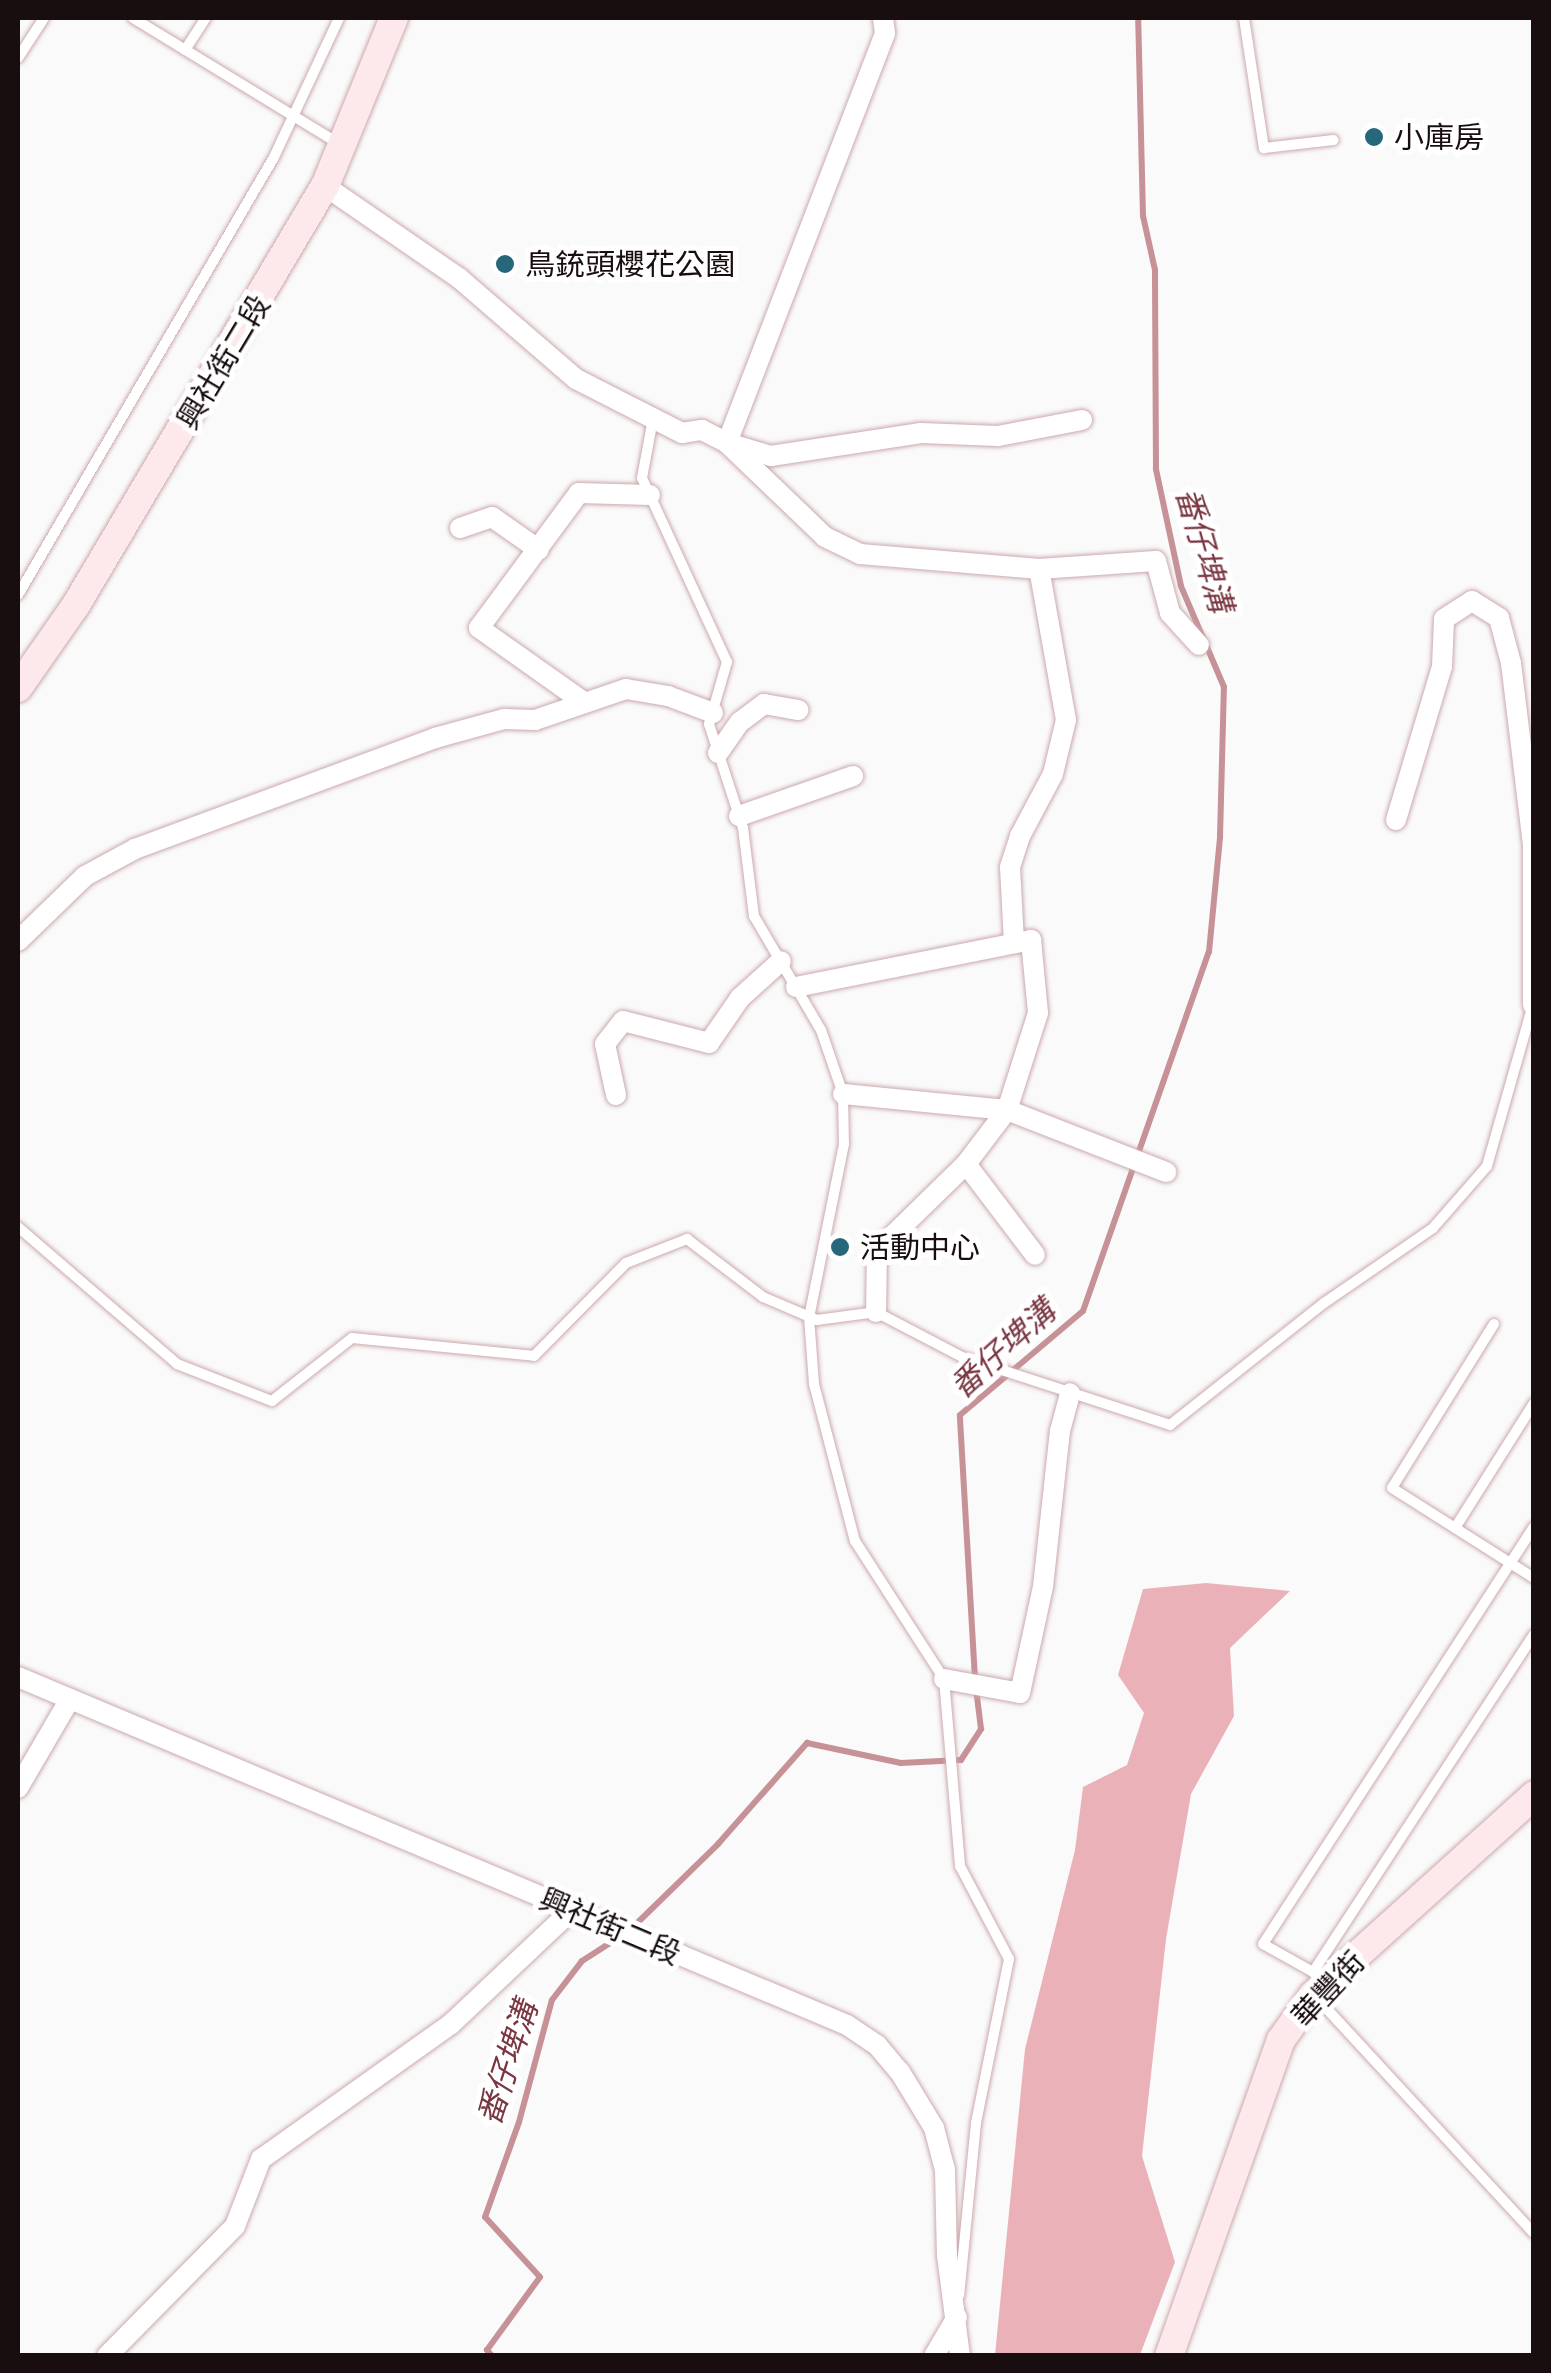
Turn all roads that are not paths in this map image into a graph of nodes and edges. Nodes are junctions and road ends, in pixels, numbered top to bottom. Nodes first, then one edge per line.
1 (44, 18) edge
2 (133, 18) edge
3 (206, 18) edge
4 (339, 18) edge
5 (394, 18) edge
6 (884, 18) edge
7 (1244, 18) edge
8 (185, 50) junction
9 (18, 58) edge
10 (295, 117) junction
11 (1334, 140) dead end
12 (342, 145) junction
13 (324, 186) junction
14 (653, 418) junction
15 (1082, 420) dead end
16 (726, 443) junction
17 (650, 495) junction
18 (460, 528) dead end
19 (539, 550) junction
20 (1040, 568) junction
21 (18, 595) edge
22 (1199, 645) dead end
23 (18, 688) edge
24 (585, 703) junction
25 (798, 710) dead end
26 (712, 713) junction
27 (718, 753) junction
28 (853, 776) dead end
29 (738, 816) junction
30 (1396, 820) dead end
31 (18, 942) edge
32 (1014, 944) junction
33 (781, 961) junction
34 (796, 987) junction
35 (1533, 1004) edge
36 (843, 1094) junction
37 (616, 1095) dead end
38 (1007, 1110) junction
39 (966, 1164) junction
40 (1166, 1172) dead end
41 (18, 1227) edge
42 (1035, 1255) dead end
43 (876, 1312) junction
44 (809, 1317) junction
45 (1494, 1324) dead end
46 (1070, 1392) junction
47 (1534, 1402) edge
48 (1534, 1526) edge
49 (1454, 1528) junction
50 (1511, 1564) junction
51 (1534, 1578) edge
52 (1534, 1634) edge
53 (18, 1676) edge
54 (944, 1679) junction
55 (70, 1699) junction
56 (18, 1788) edge
57 (1534, 1795) edge
58 (572, 1910) junction
59 (1317, 1984) junction
60 (1534, 2233) edge
61 (957, 2316) junction
62 (107, 2356) edge
63 (934, 2356) edge
64 (960, 2356) edge
65 (1170, 2356) edge

1 - 9 lane
2 - 8 lane
3 - 8 lane
4 - 10 lane
5 - 12 street, 興社街二段
6 - 16 street
7 - 11 lane
8 - 10 lane
10 - 12 lane
10 - 21 lane
12 - 13 street, 興社街二段
13 - 14 street
13 - 23 street, 興社街二段
14 - 16 street
14 - 17 lane
15 - 16 street
16 - 20 street
17 - 19 street
17 - 26 lane
18 - 19 street
19 - 24 street
20 - 22 street
20 - 32 street
24 - 26 street
24 - 31 street
25 - 27 street
26 - 27 lane
27 - 29 lane
28 - 29 street
29 - 33 lane
30 - 35 street
32 - 34 street
32 - 38 street
33 - 34 lane
33 - 37 street
34 - 36 lane
35 - 46 lane
36 - 38 street
36 - 44 lane
38 - 39 street
38 - 40 street
39 - 42 street
39 - 43 street
41 - 44 lane
43 - 44 lane
43 - 46 lane
44 - 54 lane
45 - 49 lane
46 - 54 street
47 - 49 lane
48 - 50 lane
49 - 50 lane
50 - 51 lane
50 - 59 lane
52 - 59 lane
53 - 55 street, 興社街二段
54 - 61 lane
55 - 56 street
55 - 58 street, 興社街二段
57 - 59 street, 華豐街
58 - 61 street, 興社街二段
58 - 62 street
59 - 60 lane
59 - 65 street, 華豐街
61 - 63 street
61 - 64 street, 興社街二段

